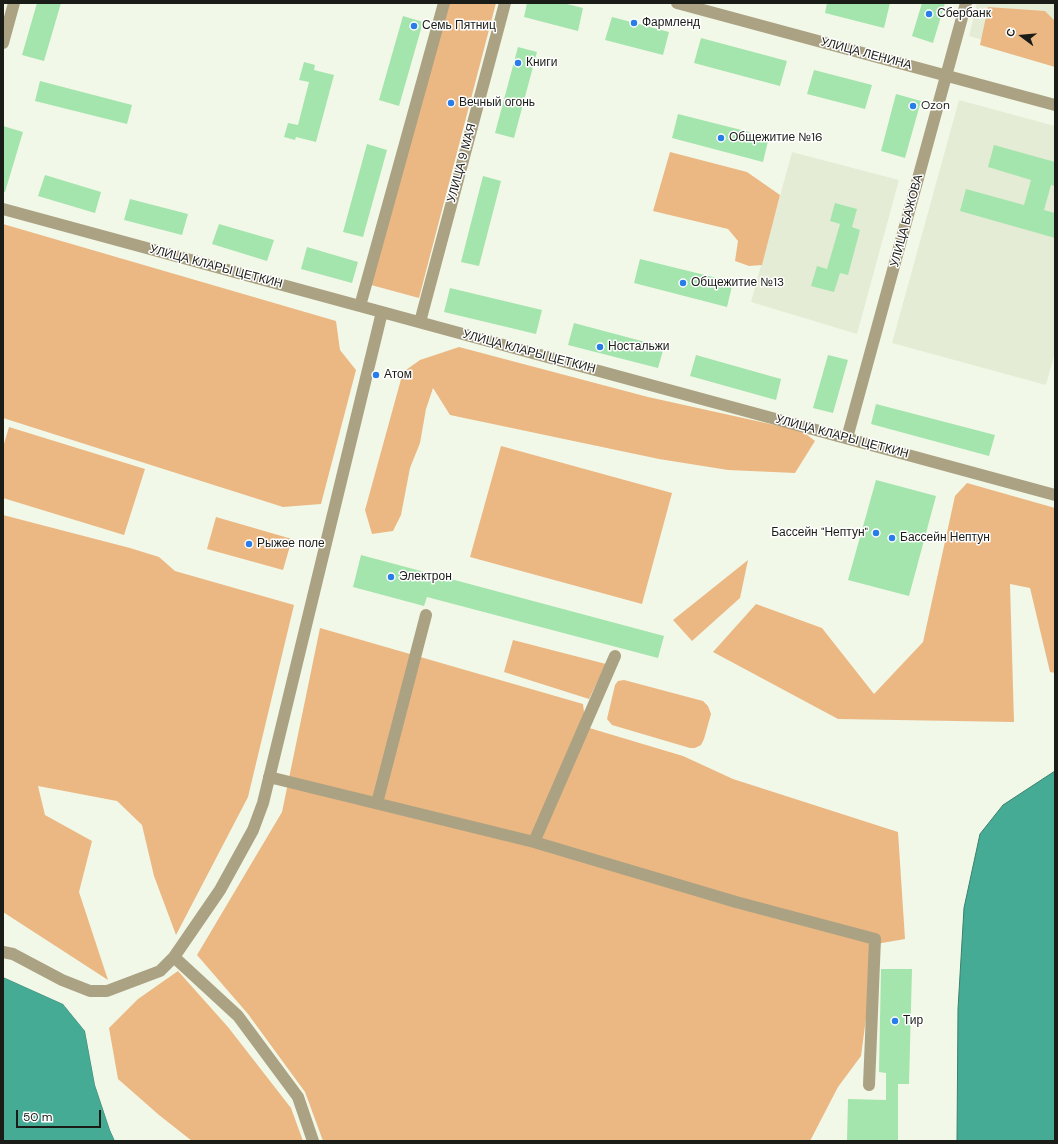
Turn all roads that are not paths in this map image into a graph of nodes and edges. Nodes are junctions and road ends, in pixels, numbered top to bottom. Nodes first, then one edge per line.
1 (14, 3) edge
2 (444, 3) edge
3 (506, 3) edge
4 (677, 3) edge
5 (966, 3) edge
6 (3, 43) edge
7 (947, 76) junction
8 (1055, 105) edge
9 (3, 209) edge
10 (360, 306) junction
11 (382, 312) junction
12 (420, 322) junction
13 (847, 438) junction
14 (1055, 495) edge
15 (426, 615) dead end
16 (615, 656) dead end
17 (269, 777) junction
18 (377, 803) junction
19 (534, 842) junction
20 (3, 952) edge
21 (174, 957) junction
22 (868, 1085) dead end
23 (313, 1141) edge

1 - 6 street
2 - 10 street
3 - 12 street, УЛИЦА 9 МАЯ
4 - 7 street, УЛИЦА ЛЕНИНА
5 - 7 street, УЛИЦА БАЖОВА
7 - 8 street, УЛИЦА ЛЕНИНА
7 - 13 street, УЛИЦА БАЖОВА
9 - 10 street, УЛИЦА КЛАРЫ ЦЕТКИН
10 - 11 street, УЛИЦА КЛАРЫ ЦЕТКИН
11 - 12 street, УЛИЦА КЛАРЫ ЦЕТКИН
11 - 17 street
12 - 13 street, УЛИЦА КЛАРЫ ЦЕТКИН
13 - 14 street, УЛИЦА КЛАРЫ ЦЕТКИН
15 - 18 street
16 - 19 street
17 - 18 street
17 - 21 street
18 - 19 street
19 - 22 street
20 - 21 street
21 - 23 street

